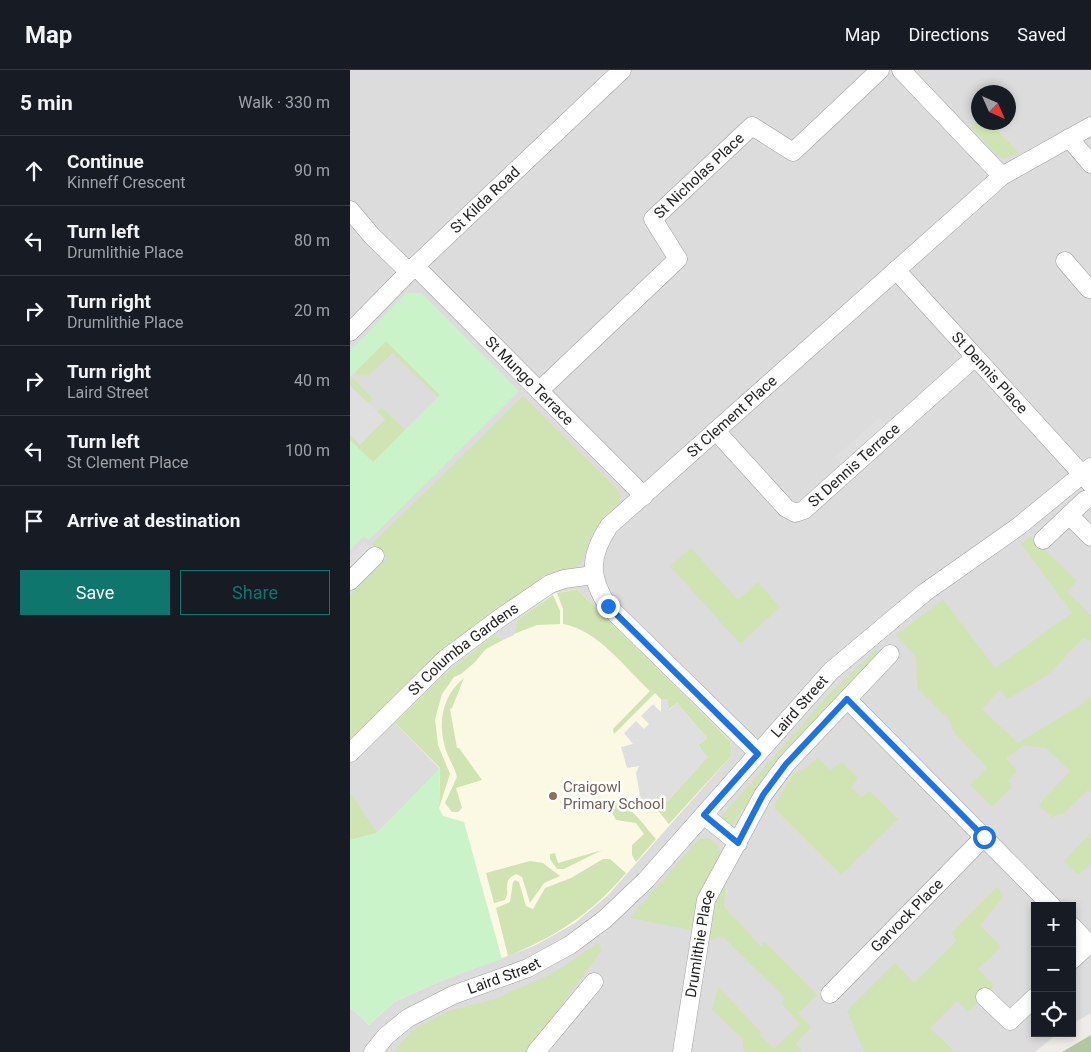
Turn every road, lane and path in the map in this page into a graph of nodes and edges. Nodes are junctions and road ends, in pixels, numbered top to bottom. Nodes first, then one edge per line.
1 (622, 70) edge
2 (880, 70) edge
3 (901, 70) edge
4 (1091, 126) edge
5 (1069, 138) junction
6 (1091, 164) edge
7 (1002, 176) junction
8 (350, 210) edge
9 (1065, 262) dead end
10 (412, 269) junction
11 (896, 270) junction
12 (1091, 287) edge
13 (350, 332) edge
14 (975, 357) junction
15 (539, 391) junction
16 (716, 431) junction
17 (1088, 475) edge
18 (644, 496) junction
19 (1091, 498) edge
20 (1069, 515) junction
21 (1090, 536) edge
22 (1044, 540) dead end
23 (375, 556) dead end
24 (594, 575) junction
25 (350, 581) edge
26 (890, 654) dead end
27 (847, 699) junction
28 (350, 753) edge
29 (758, 754) junction
30 (704, 815) junction
31 (984, 837) junction
32 (738, 843) junction
33 (1048, 902) edge
34 (1076, 930) edge
35 (1076, 956) edge
36 (594, 982) dead end
37 (830, 994) dead end
38 (985, 997) dead end
39 (1031, 1001) edge
40 (373, 1052) edge
41 (536, 1052) edge
42 (682, 1052) edge

1 - 10 street, St Kilda Road
2 - 15 street, St Nicholas Place
3 - 7 street
4 - 5 street, St Clement Place
5 - 6 street
5 - 7 street, St Clement Place
7 - 11 street, St Clement Place
8 - 10 street, St Mungo Terrace
9 - 12 street
10 - 13 street, St Kilda Road
10 - 15 street, St Mungo Terrace
11 - 14 street, St Dennis Place
11 - 16 street, St Clement Place
14 - 16 street, St Dennis Terrace
14 - 17 street, St Dennis Place
15 - 18 street, St Mungo Terrace
16 - 18 street, St Clement Place
17 - 29 street, Laird Street
18 - 24 street, St Clement Place
19 - 20 street
20 - 21 street
20 - 22 street
23 - 25 street
24 - 28 street, St Columba Gardens
24 - 29 street, St Clement Place
26 - 27 street, Drumlithie Place
27 - 31 street
27 - 32 street, Drumlithie Place
29 - 30 street, Laird Street
30 - 32 street
30 - 40 street, Laird Street
31 - 33 street
31 - 37 street, Garvock Place
32 - 42 street, Drumlithie Place
34 - 35 street
36 - 41 street
38 - 39 street

